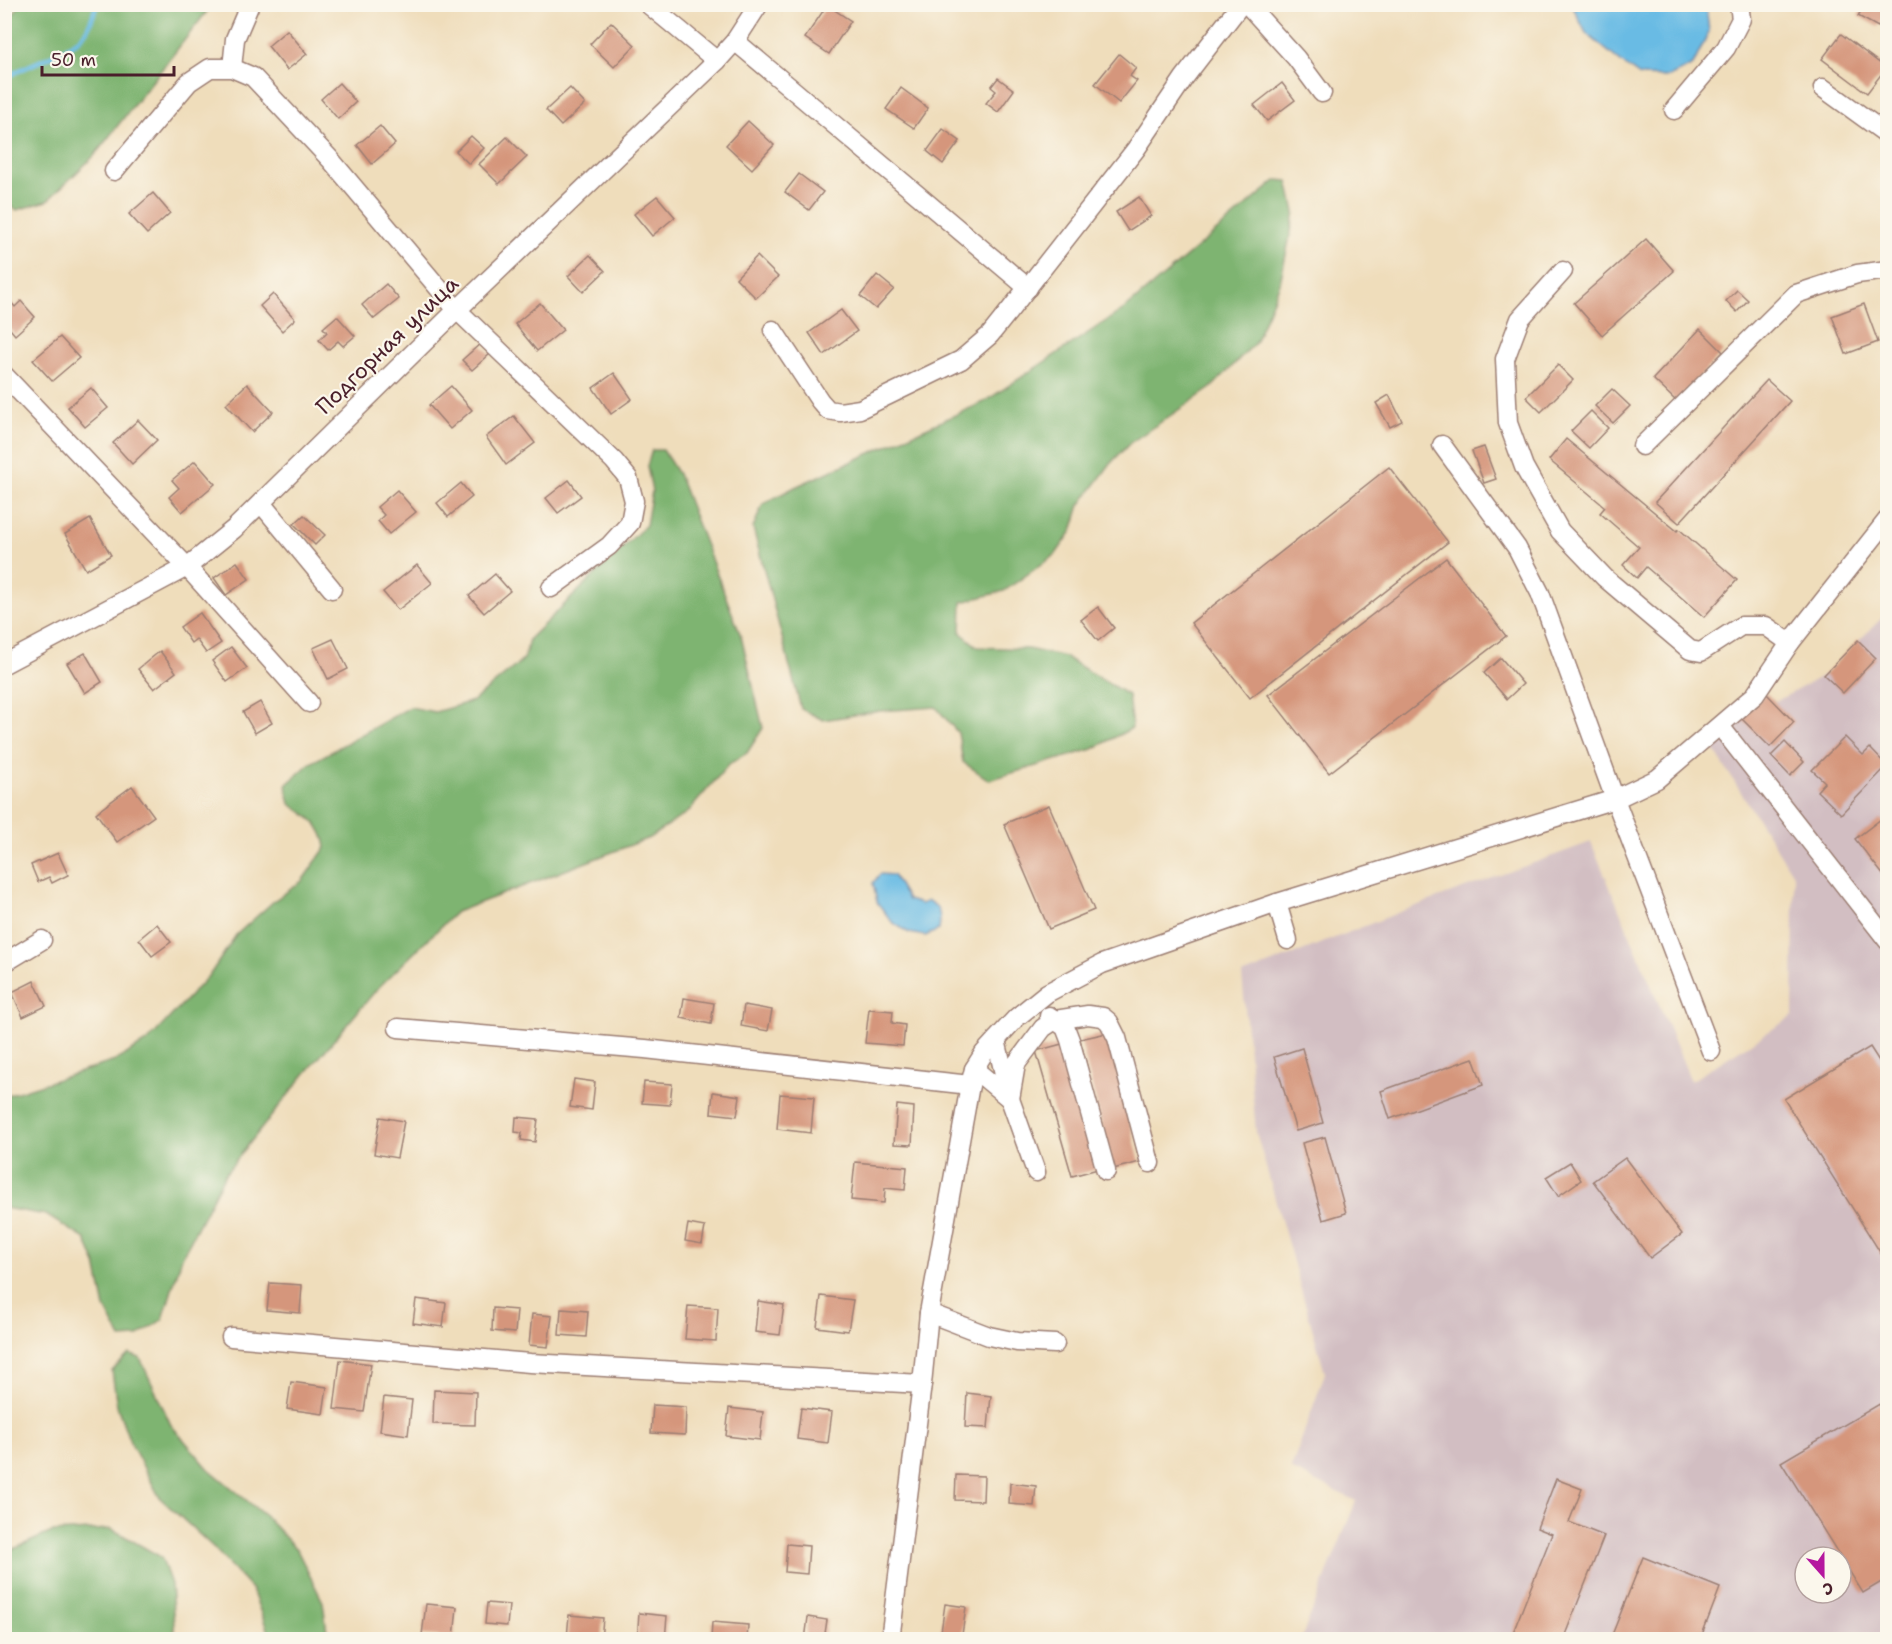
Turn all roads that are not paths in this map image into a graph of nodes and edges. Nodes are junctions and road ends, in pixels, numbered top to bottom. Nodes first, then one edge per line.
1 (250, 4) edge
2 (648, 4) edge
3 (759, 4) edge
4 (1241, 4) edge
5 (1247, 4) edge
6 (1739, 4) edge
7 (735, 41) junction
8 (717, 61) junction
9 (232, 68) junction
10 (1823, 88) dead end
11 (1322, 93) dead end
12 (1674, 110) dead end
13 (1887, 135) edge
14 (114, 171) dead end
15 (1887, 270) edge
16 (1563, 271) dead end
17 (1028, 288) junction
18 (457, 310) junction
19 (773, 330) dead end
20 (4, 375) edge
21 (1442, 446) dead end
22 (1642, 446) dead end
23 (261, 503) junction
24 (1887, 519) edge
25 (187, 567) junction
26 (551, 588) dead end
27 (332, 589) dead end
28 (1790, 643) junction
29 (4, 664) edge
30 (309, 703) dead end
31 (1720, 726) junction
32 (1615, 799) junction
33 (1277, 903) junction
34 (42, 940) dead end
35 (1288, 940) dead end
36 (1887, 942) edge
37 (4, 963) edge
38 (1031, 1006) junction
39 (1055, 1020) junction
40 (398, 1028) dead end
41 (996, 1040) junction
42 (1711, 1051) dead end
43 (972, 1077) junction
44 (1010, 1100) junction
45 (1150, 1163) dead end
46 (1106, 1171) dead end
47 (1036, 1172) dead end
48 (929, 1313) junction
49 (231, 1337) dead end
50 (1055, 1344) dead end
51 (922, 1384) junction
52 (890, 1640) edge

1 - 9 street
2 - 8 street
3 - 7 street, Подгорная улица
4 - 17 street
5 - 11 street
6 - 12 street
7 - 8 street, Подгорная улица
7 - 17 street
8 - 18 street, Подгорная улица
9 - 14 street
9 - 18 street
10 - 13 street
15 - 22 street
16 - 28 street
17 - 19 street
18 - 23 street, Подгорная улица
18 - 26 street
20 - 25 street
21 - 32 street
23 - 25 street, Подгорная улица
23 - 27 street
24 - 28 street
25 - 29 street, Подгорная улица
25 - 30 street
28 - 31 street
31 - 32 street
31 - 36 street
32 - 33 street
32 - 42 street
33 - 35 street
33 - 38 street
34 - 37 street
38 - 39 street
38 - 41 street
39 - 44 street
39 - 45 street
39 - 46 street
40 - 43 street
41 - 43 street
41 - 44 street
43 - 44 street
43 - 48 street
44 - 47 street
48 - 50 street
48 - 51 street
49 - 51 street
51 - 52 street

